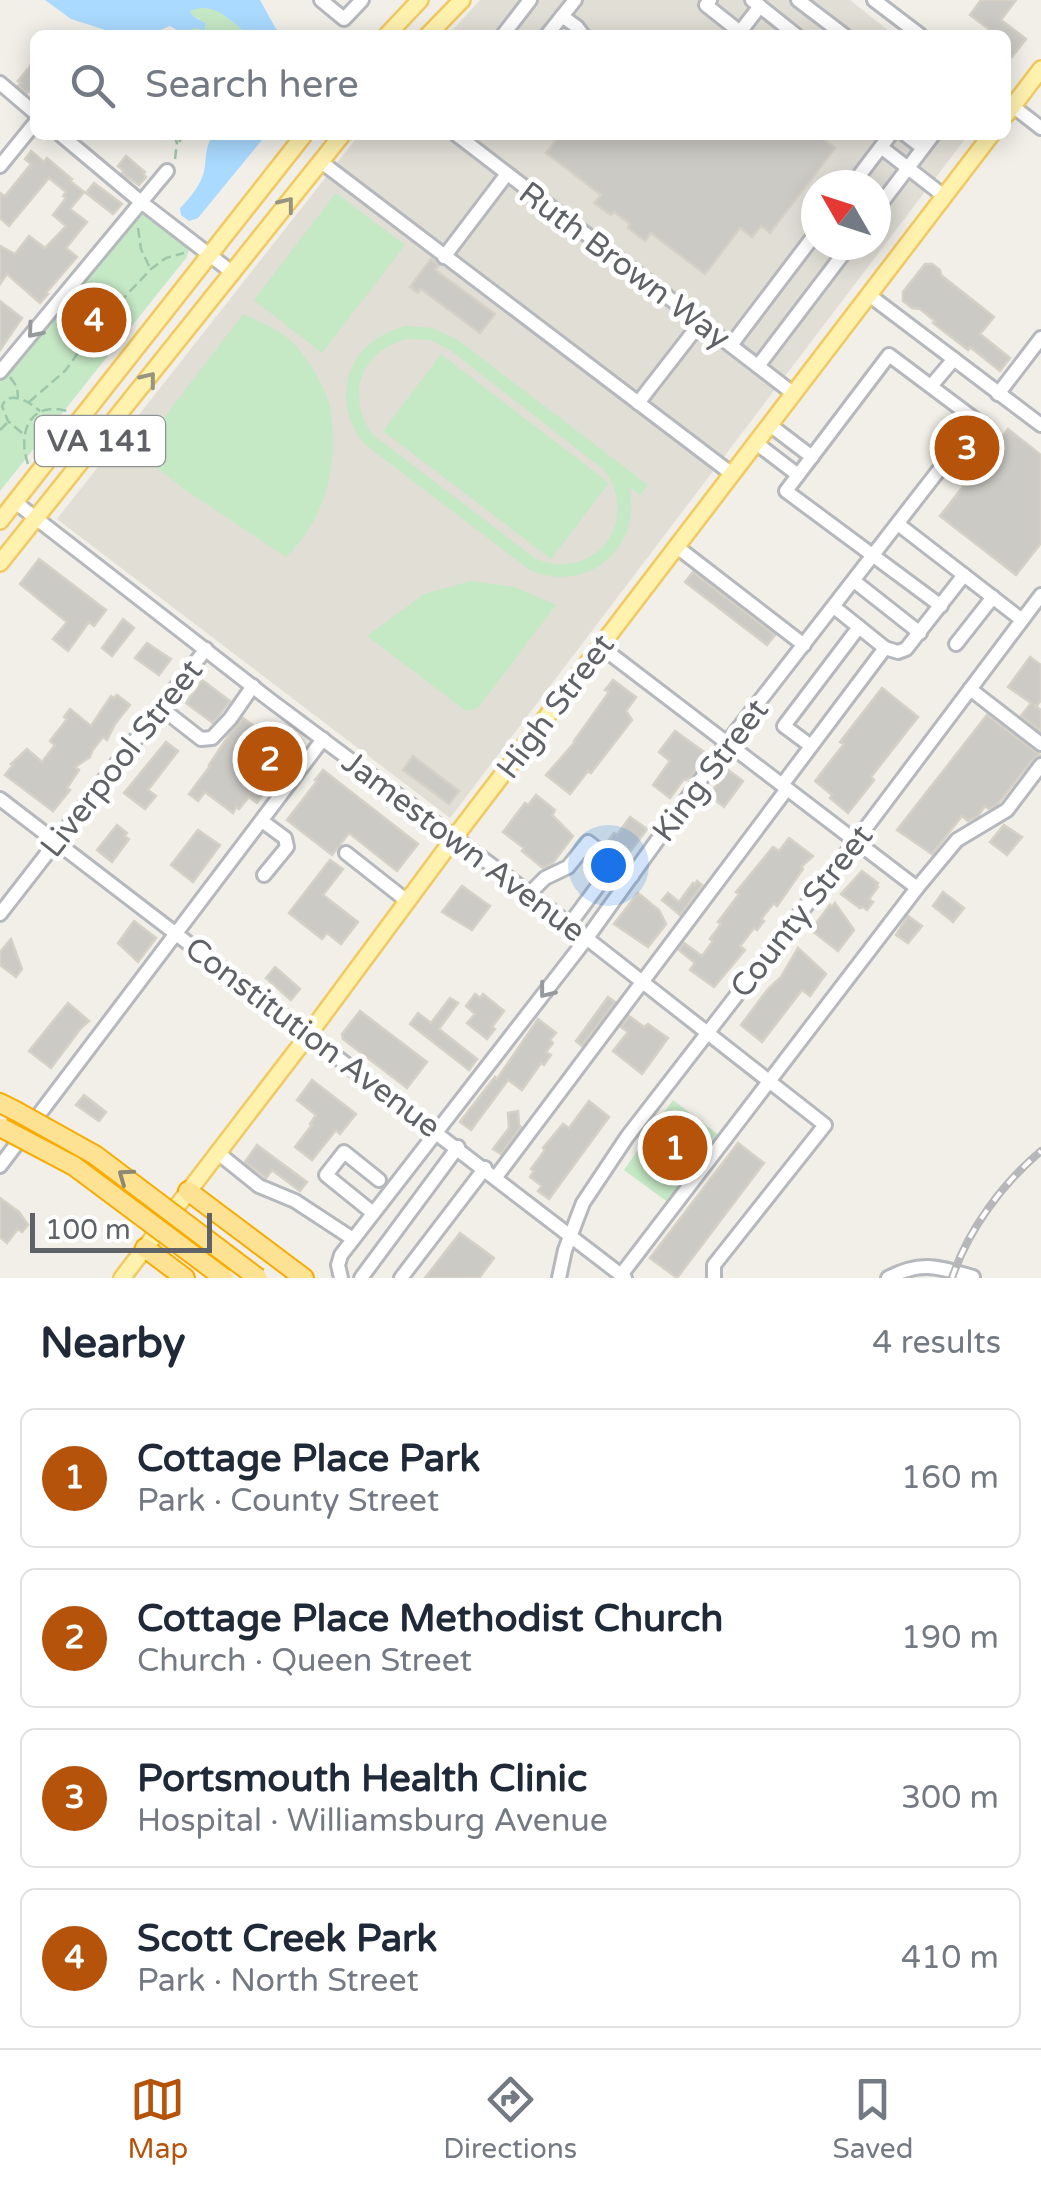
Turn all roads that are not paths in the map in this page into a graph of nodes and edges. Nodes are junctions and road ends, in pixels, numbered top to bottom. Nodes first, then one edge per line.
1 (320, 0) edge
2 (362, 0) edge
3 (420, 0) edge
4 (462, 0) edge
5 (530, 0) edge
6 (575, 0) edge
7 (710, 0) edge
8 (798, 0) edge
9 (883, 2) edge
10 (756, 3) edge
11 (562, 16) junction
12 (393, 30) edge
13 (433, 30) edge
14 (507, 30) edge
15 (551, 30) edge
16 (579, 30) edge
17 (737, 30) edge
18 (741, 30) edge
19 (790, 30) edge
20 (837, 30) edge
21 (914, 30) edge
22 (1041, 69) edge
23 (0, 83) edge
24 (1011, 104) edge
25 (30, 108) edge
26 (1011, 109) edge
27 (30, 128) edge
28 (1041, 128) edge
29 (68, 140) edge
30 (300, 140) edge
31 (338, 140) edge
32 (467, 140) edge
33 (887, 140) edge
34 (913, 140) edge
35 (929, 140) edge
36 (987, 140) edge
37 (881, 148) junction
38 (923, 148) junction
39 (320, 161) junction
40 (0, 166) edge
41 (908, 168) junction
42 (864, 170) edge
43 (166, 171) dead end
44 (507, 174) junction
45 (891, 190) edge
46 (944, 196) junction
47 (141, 202) junction
48 (801, 253) edge
49 (209, 254) junction
50 (444, 257) junction
51 (839, 260) edge
52 (233, 273) junction
53 (869, 294) junction
54 (700, 322) junction
55 (1041, 338) edge
56 (731, 345) junction
57 (954, 359) junction
58 (758, 366) junction
59 (2, 370) edge
60 (931, 386) junction
61 (794, 394) junction
62 (998, 394) junction
63 (638, 403) junction
64 (1039, 419) edge
65 (770, 425) junction
66 (756, 443) junction
67 (812, 457) junction
68 (732, 474) junction
69 (798, 475) junction
70 (16, 502) junction
71 (37, 518) junction
72 (0, 522) edge
73 (898, 524) junction
74 (677, 547) junction
75 (874, 556) junction
76 (0, 564) edge
77 (964, 575) junction
78 (854, 581) junction
79 (1041, 595) edge
80 (993, 597) junction
81 (941, 606) junction
82 (834, 607) junction
83 (1022, 620) junction
84 (859, 627) junction
85 (920, 633) junction
86 (956, 644) dead end
87 (804, 645) junction
88 (600, 646) junction
89 (885, 648) junction
90 (206, 649) junction
91 (253, 686) junction
92 (970, 689) junction
93 (160, 707) junction
94 (323, 739) junction
95 (727, 743) junction
96 (1041, 744) edge
97 (811, 746) junction
98 (1041, 765) edge
99 (784, 787) junction
100 (0, 799) edge
101 (262, 821) junction
102 (454, 838) junction
103 (56, 842) junction
104 (856, 842) junction
105 (346, 854) dead end
106 (615, 863) junction
107 (264, 875) dead end
108 (632, 876) junction
109 (917, 888) junction
110 (529, 894) junction
111 (407, 901) junction
112 (0, 914) edge
113 (570, 924) junction
114 (176, 932) junction
115 (587, 938) junction
116 (643, 982) junction
117 (707, 1031) junction
118 (309, 1034) junction
119 (770, 1081) junction
120 (8, 1107) edge
121 (1, 1127) edge
122 (436, 1131) junction
123 (458, 1148) junction
124 (218, 1153) junction
125 (0, 1166) edge
126 (490, 1173) junction
127 (379, 1180) dead end
128 (188, 1191) junction
129 (374, 1213) junction
130 (570, 1234) junction
131 (353, 1239) junction
132 (145, 1248) junction
133 (562, 1262) junction
134 (946, 1274) edge
135 (623, 1276) edge
136 (972, 1277) edge
137 (122, 1278) edge
138 (185, 1278) edge
139 (224, 1278) edge
140 (258, 1278) edge
141 (304, 1278) edge
142 (341, 1278) edge
143 (361, 1278) edge
144 (401, 1278) edge
145 (548, 1278) edge
146 (559, 1278) edge
147 (714, 1278) edge
148 (888, 1278) edge

1 - 2 street
3 - 12 main road
4 - 13 main road
5 - 14 street
6 - 11 street
7 - 17 street
8 - 20 street
9 - 21 street
10 - 18 street
10 - 19 street
11 - 15 street
11 - 16 street
22 - 24 main road
23 - 25 street
26 - 28 street
27 - 40 street
29 - 47 street
30 - 49 main road, VA 141
31 - 39 main road, VA 141
32 - 44 street, Ruth Brown Way
33 - 37 street
34 - 38 street
35 - 38 street
36 - 46 main road, High Street
37 - 41 street
37 - 42 street
38 - 41 street
39 - 50 street
52 -> 39 main road, VA 141
41 - 45 street
41 - 46 street
43 - 47 street
44 - 50 street
44 - 54 street, Ruth Brown Way
46 - 53 main road, High Street
47 - 49 street
47 -> 59 street
48 - 56 street
49 - 52 street
49 - 70 main road, VA 141
50 - 63 street
51 - 58 street
71 -> 52 main road, VA 141
53 - 57 street
53 - 61 main road, High Street
54 - 56 street, Ruth Brown Way
54 - 63 street
55 - 62 street
56 - 58 street, Ruth Brown Way
57 - 60 street
57 - 62 street
58 - 61 street, Ruth Brown Way
60 - 67 street
60 - 73 street, King Street
61 - 65 main road, High Street
62 - 64 street
63 - 68 street
65 - 66 main road, High Street
65 - 67 street
66 - 68 main road, High Street
66 - 69 street
67 - 69 street
68 - 74 main road, High Street
69 - 75 street
70 - 71 street, Jamestown Avenue
70 - 72 main road, VA 141
71 - 76 main road, VA 141
71 - 90 street, Jamestown Avenue
73 - 75 street, King Street
73 - 77 street
74 - 87 street
74 - 88 main road, High Street
75 - 78 street, King Street
75 - 81 street
77 - 80 street
77 - 81 street
78 - 82 street, King Street
78 - 85 street
79 - 83 street, County Street
80 - 83 street
80 - 86 street
81 - 85 street
82 - 84 street
82 - 87 street, King Street
83 - 92 street, County Street
84 - 89 street
84 - 97 street
85 - 89 street
87 - 95 street, King Street
88 - 95 street
88 - 102 main road, High Street
89 - 97 street
90 - 91 street, Jamestown Avenue
90 - 93 street, Liverpool Street
91 - 93 street
91 - 94 street, Jamestown Avenue
92 - 96 street
92 - 104 street, County Street
93 - 103 street, Liverpool Street
94 - 101 street
94 - 102 street, Jamestown Avenue
95 - 99 street
95 - 108 street, King Street
97 - 99 street
98 - 109 street
99 - 104 street
99 - 116 street
100 - 103 street, Constitution Avenue
101 - 107 street
101 - 114 street
102 - 110 street, Jamestown Avenue
102 - 111 main road, High Street
103 - 112 street, Liverpool Street
103 - 114 street, Constitution Avenue
104 - 109 street
104 - 117 street, County Street
105 - 111 street
106 - 108 street
106 - 110 street
106 - 113 street
108 - 115 street, King Street
109 - 119 street
110 - 113 street, Jamestown Avenue
111 - 118 main road, High Street
113 - 115 street, Jamestown Avenue
114 - 118 street, Constitution Avenue
114 - 125 street
115 - 116 street, Jamestown Avenue
115 -> 122 street, King Street
116 - 117 street, Jamestown Avenue
116 - 126 street
117 - 119 street, Jamestown Avenue
117 - 130 street, County Street
118 - 122 street, Constitution Avenue
118 - 124 main road, High Street
119 - 135 street
119 - 147 street, Jamestown Avenue
140 -> 120 highway, bridge
121 - 139 highway, bridge
122 - 123 street, Constitution Avenue
122 - 129 street, King Street
123 - 126 street, Constitution Avenue
123 - 143 street
124 - 128 main road, High Street
124 - 131 street
126 - 130 street, Constitution Avenue
126 - 144 street
127 - 129 street
128 - 132 main road, High Street
128 - 141 highway
129 - 131 street, King Street
130 - 133 street, County Street
130 - 135 street, Constitution Avenue
131 - 142 street, King Street
132 - 137 main road, High Street
132 - 138 highway
133 - 145 street
133 - 146 street, County Street
134 - 136 street
134 - 148 street

